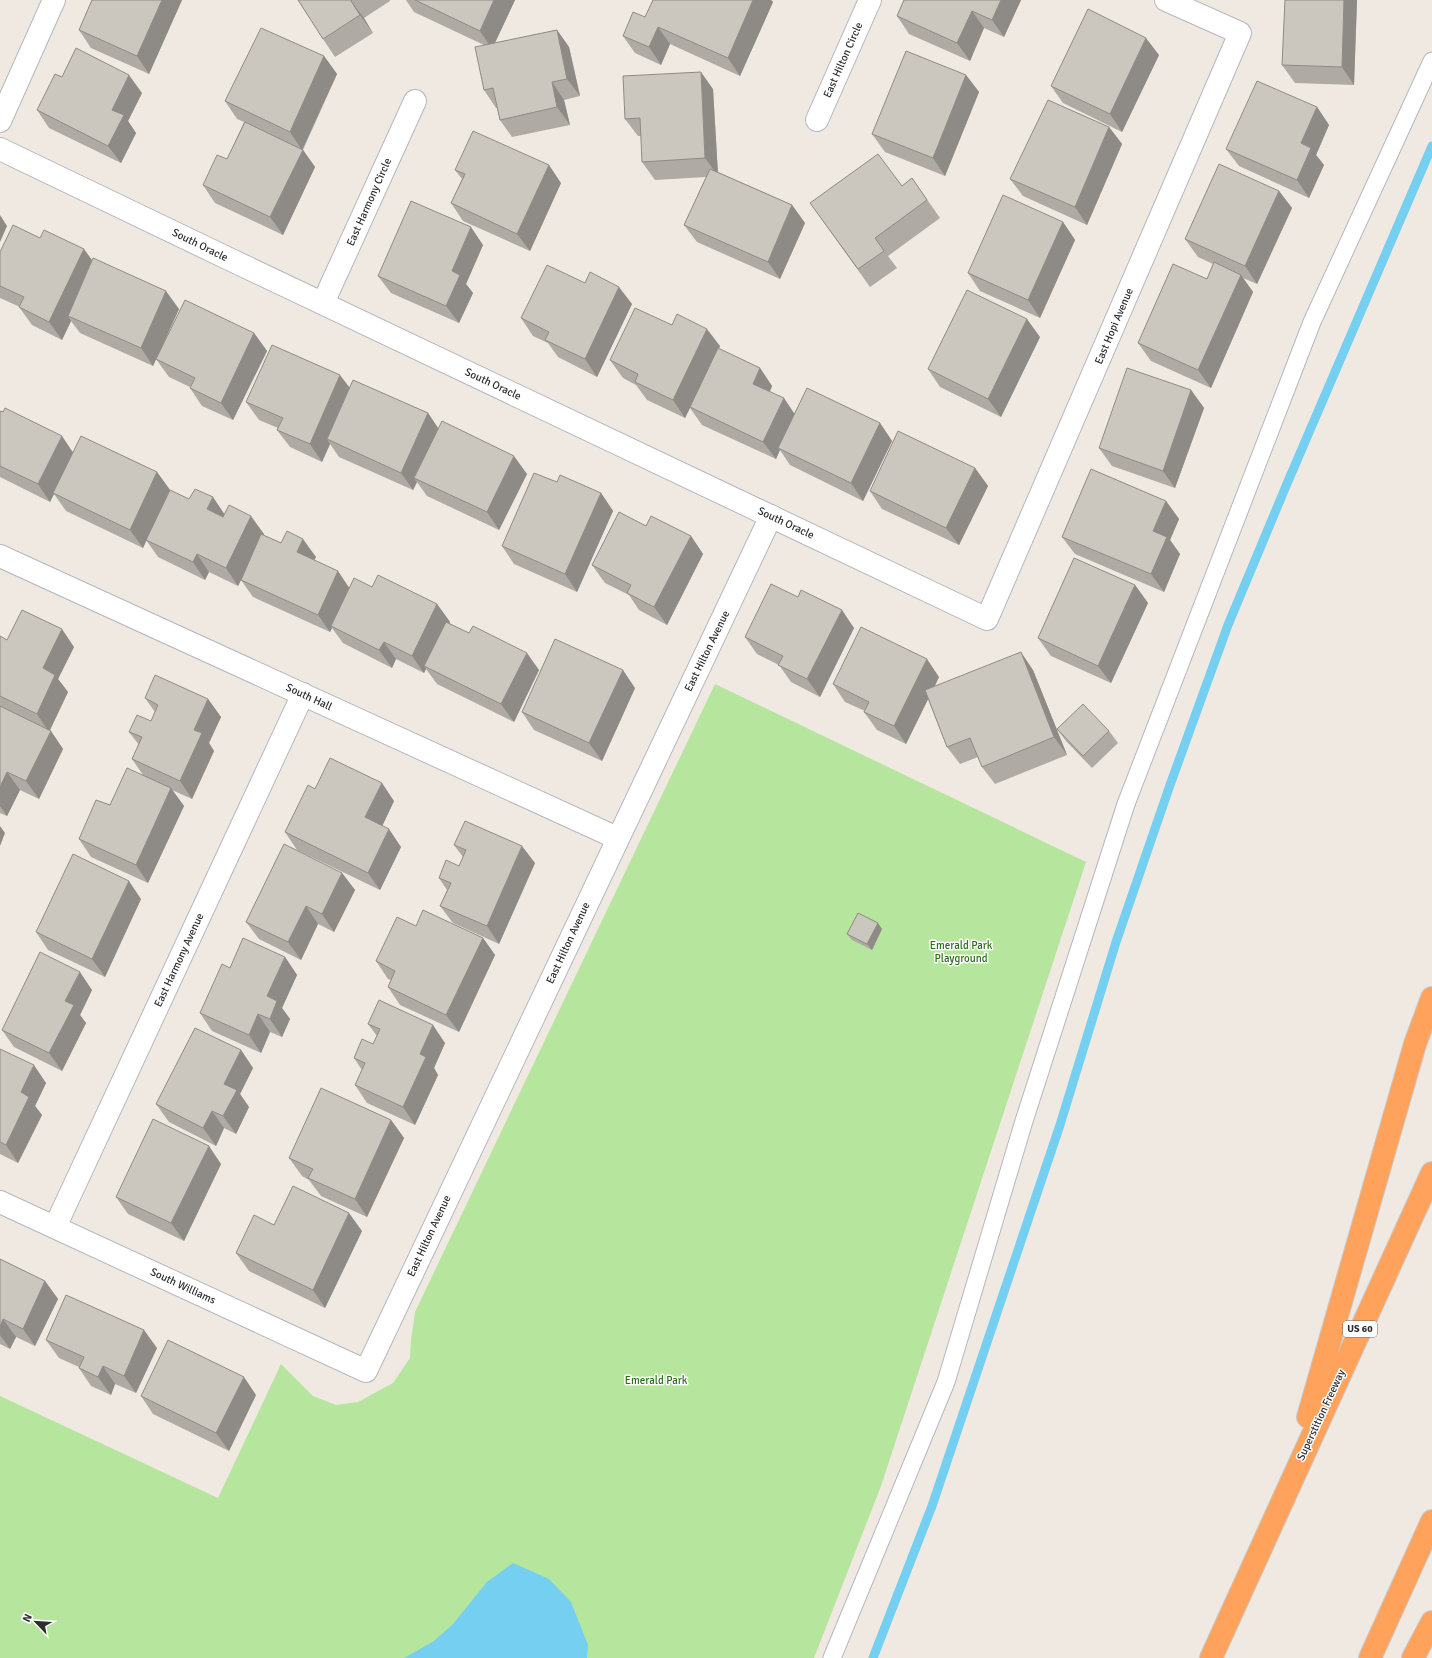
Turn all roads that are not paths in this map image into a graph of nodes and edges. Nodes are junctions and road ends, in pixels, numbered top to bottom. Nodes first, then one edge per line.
1 (54, 0) edge
2 (870, 0) edge
3 (1166, 0) edge
4 (1432, 61) edge
5 (415, 101) dead end
6 (817, 120) dead end
7 (0, 121) edge
8 (0, 149) edge
9 (323, 303) junction
10 (771, 516) junction
11 (0, 556) edge
12 (987, 619) joint
13 (303, 694) junction
14 (617, 838) junction
15 (1432, 998) edge
16 (1432, 1173) edge
17 (0, 1202) edge
18 (55, 1227) junction
19 (366, 1371) joint
20 (1288, 1486) junction
21 (1432, 1521) edge
22 (1432, 1622) edge
23 (832, 1658) edge
24 (1211, 1658) edge
25 (1370, 1658) edge
26 (1413, 1658) edge

1 - 7 street
2 - 6 street, East Hilton Circle
3 - 12 street, East Hopi Avenue
4 - 23 lane
5 - 9 street, East Harmony Circle
8 - 9 street, South Oracle
9 - 10 street, South Oracle
10 - 12 street, South Oracle
10 - 14 street, East Hilton Avenue
11 - 13 street, South Hall
13 - 14 street, South Hall
13 - 18 street, East Harmony Avenue
14 - 19 street, East Hilton Avenue
15 - 20 highway
16 - 20 highway, Superstition Freeway / US 60
17 - 18 street, South Williams
18 - 19 street, South Williams
20 - 24 highway, Superstition Freeway / US 60
21 - 25 highway
22 - 26 highway

